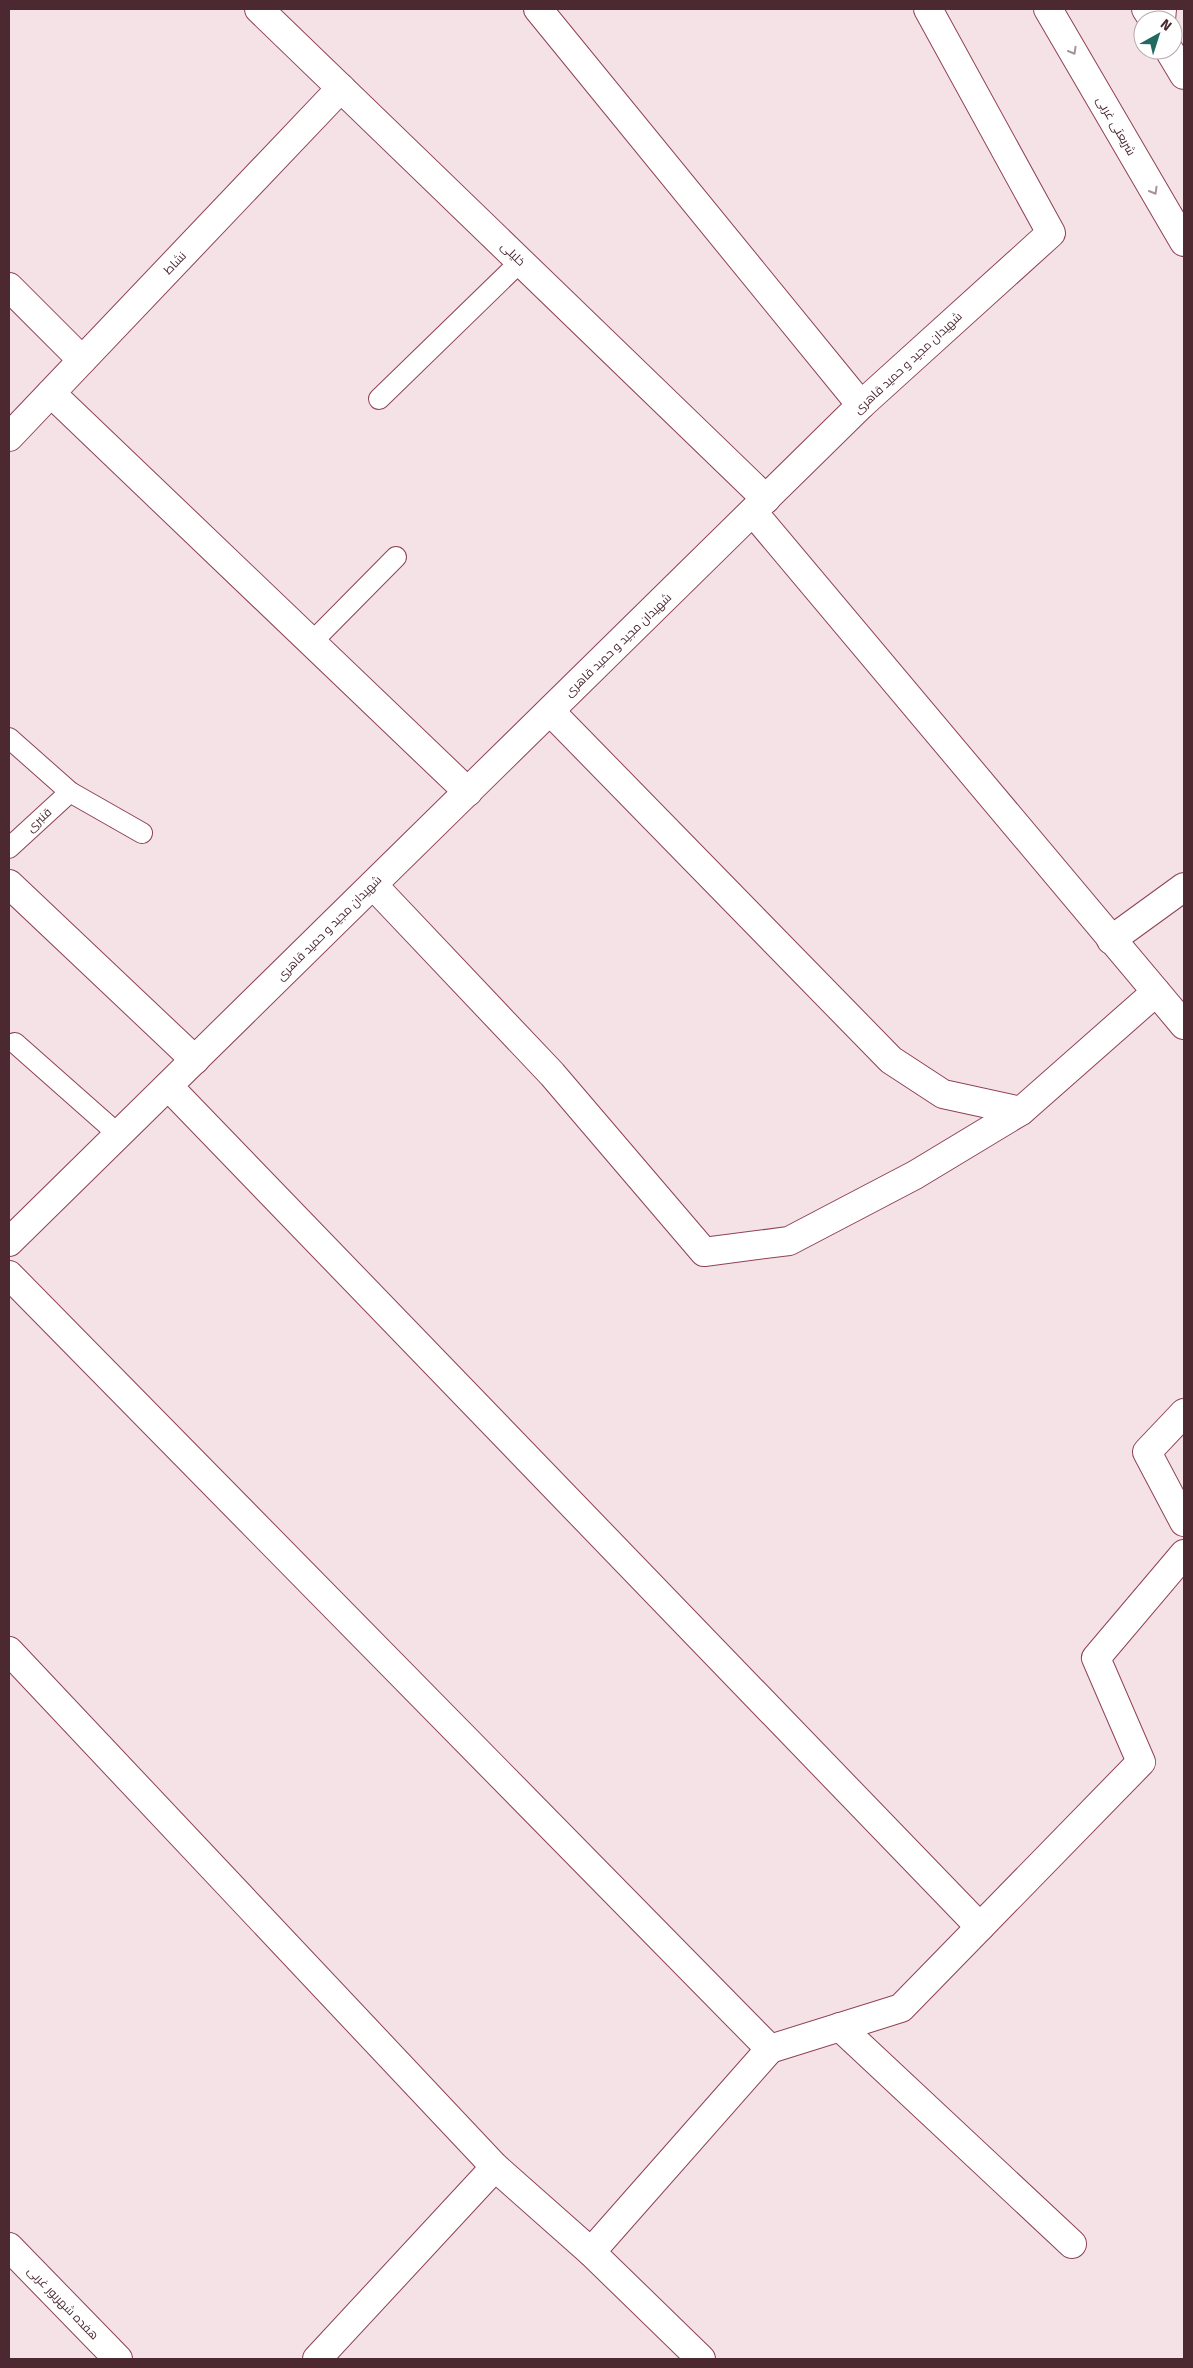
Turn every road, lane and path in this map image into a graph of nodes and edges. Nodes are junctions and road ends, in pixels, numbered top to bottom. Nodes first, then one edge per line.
1 (259, 9) edge
2 (538, 9) edge
3 (928, 9) edge
4 (1048, 9) edge
5 (1176, 60) edge
6 (1184, 75) edge
7 (341, 88) junction
8 (1184, 242) edge
9 (521, 261) junction
10 (9, 287) edge
11 (82, 360) junction
12 (51, 393) junction
13 (379, 399) dead end
14 (862, 405) junction
15 (9, 437) edge
16 (760, 506) junction
17 (396, 557) dead end
18 (312, 642) junction
19 (550, 711) junction
20 (9, 738) edge
21 (70, 792) junction
22 (468, 792) junction
23 (142, 833) dead end
24 (9, 848) edge
25 (9, 884) edge
26 (373, 885) junction
27 (1184, 887) edge
28 (1111, 940) junction
29 (1156, 992) junction
30 (1184, 1025) edge
31 (15, 1043) dead end
32 (195, 1060) junction
33 (168, 1086) junction
34 (1021, 1111) junction
35 (119, 1135) junction
36 (9, 1242) edge
37 (9, 1275) edge
38 (1184, 1413) edge
39 (1184, 1522) edge
40 (1184, 1554) edge
41 (9, 1651) edge
42 (980, 1927) junction
43 (840, 2027) junction
44 (770, 2049) junction
45 (495, 2167) junction
46 (1072, 2244) dead end
47 (9, 2247) edge
48 (591, 2252) junction
49 (118, 2359) edge
50 (317, 2359) edge
51 (701, 2359) edge

1 - 7 street, خلیلی
2 - 14 street
3 - 14 street, شهیدان مجید و حمید قاهری
4 -> 8 street, شریعتی غربی
5 - 6 street
7 - 9 street, خلیلی
7 - 11 street, نشاط
9 - 13 lane
9 - 16 street, خلیلی
10 - 11 street
11 - 12 street, نشاط
12 - 15 street, نشاط
12 - 18 street
14 - 16 street, شهیدان مجید و حمید قاهری
16 - 19 street, شهیدان مجید و حمید قاهری
16 - 28 street, خلیلی
17 - 18 lane
18 - 22 street
19 - 22 street, شهیدان مجید و حمید قاهری
19 - 34 street
20 - 21 lane
21 - 23 lane
21 - 24 lane, قنبری
22 - 26 street, شهیدان مجید و حمید قاهری
25 - 32 street
26 - 32 street, شهیدان مجید و حمید قاهری
26 - 34 street
27 - 28 street
28 - 29 street, خلیلی
29 - 30 street, خلیلی
29 - 34 street
31 - 35 lane
32 - 33 street, شهیدان مجید و حمید قاهری
33 - 35 street, شهیدان مجید و حمید قاهری
33 - 42 street
35 - 36 street, شهیدان مجید و حمید قاهری
37 - 44 street
38 - 39 street
40 - 42 street
41 - 45 street
42 - 43 street
43 - 44 street
43 - 46 street
44 - 48 street
45 - 48 street
45 - 50 street
47 - 49 street, هفده شهریور غربی
48 - 51 street

